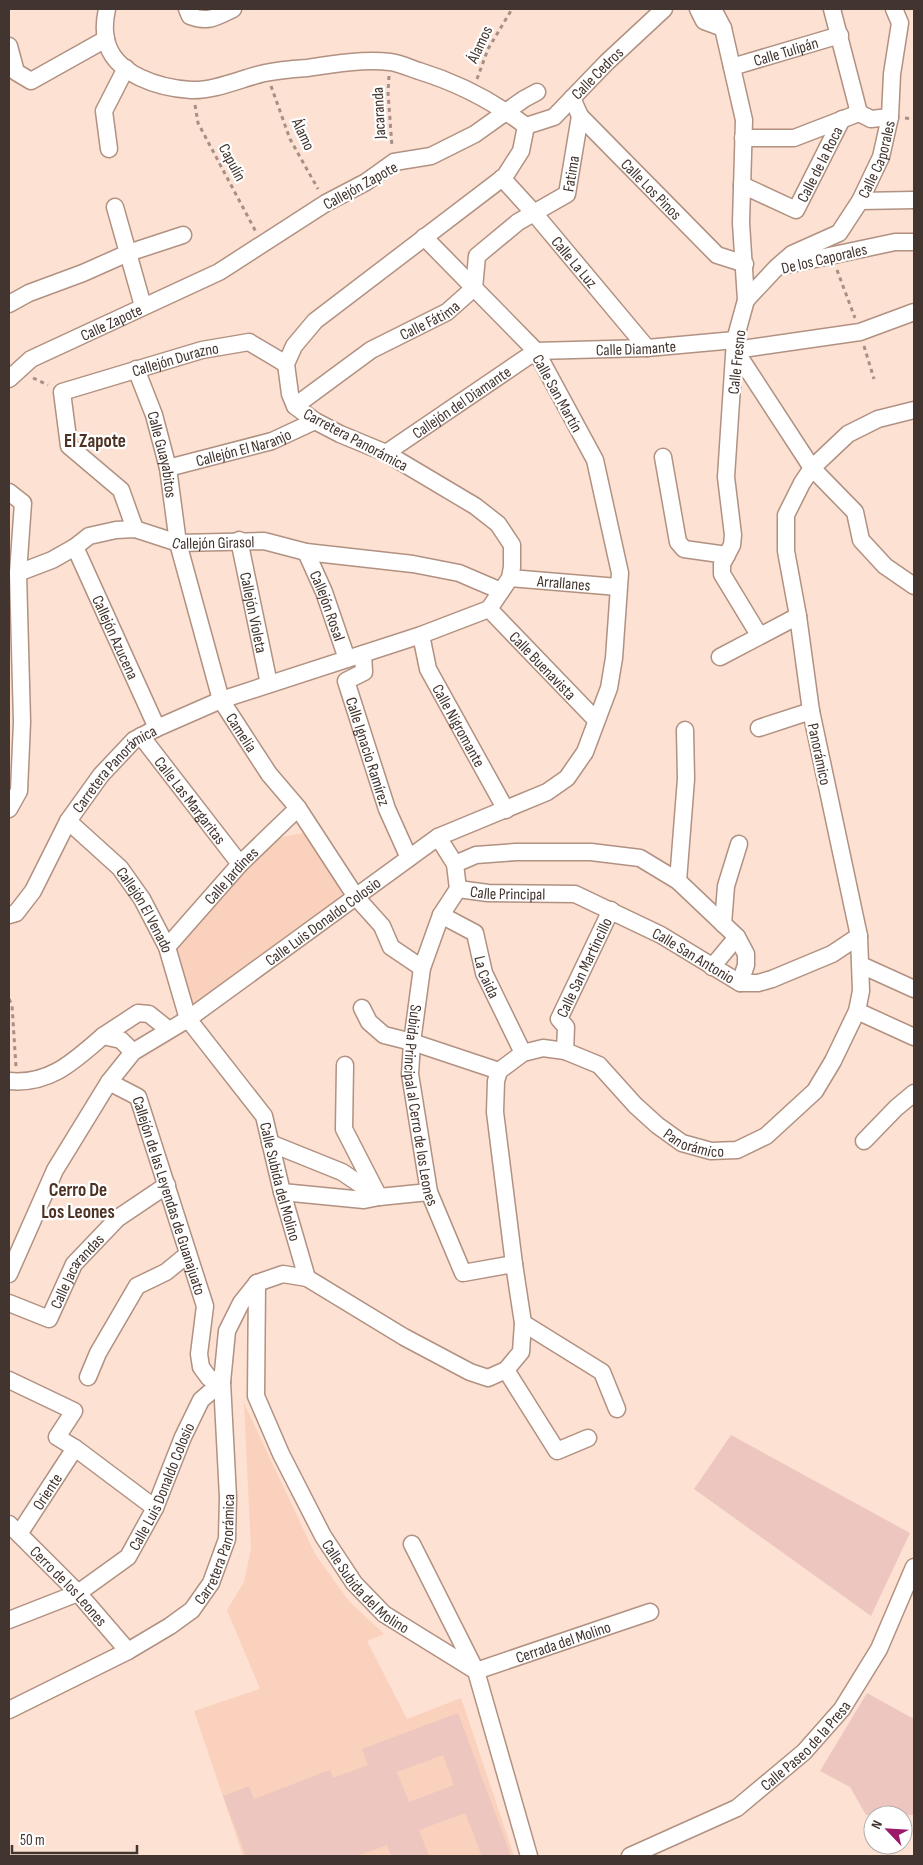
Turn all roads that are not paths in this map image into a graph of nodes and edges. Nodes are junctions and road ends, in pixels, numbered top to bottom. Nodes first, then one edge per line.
1 (107, 9) edge
2 (187, 9) edge
3 (233, 9) edge
4 (664, 9) edge
5 (698, 9) edge
6 (712, 9) edge
7 (832, 9) edge
8 (894, 9) edge
9 (722, 28) junction
10 (840, 35) junction
11 (106, 39) junction
12 (9, 46) edge
13 (732, 67) junction
14 (126, 68) junction
15 (537, 92) dead end
16 (572, 98) junction
17 (506, 110) junction
18 (858, 113) junction
19 (580, 116) junction
20 (890, 117) junction
21 (842, 119) junction
22 (526, 126) junction
23 (743, 138) junction
24 (109, 149) dead end
25 (502, 178) junction
26 (742, 185) junction
27 (914, 200) edge
28 (860, 201) junction
29 (115, 207) dead end
30 (534, 213) junction
31 (183, 235) dead end
32 (424, 237) junction
33 (914, 242) edge
34 (128, 253) junction
35 (745, 264) junction
36 (777, 267) junction
37 (219, 272) joint
38 (474, 288) junction
39 (746, 300) junction
40 (9, 304) edge
41 (143, 306) junction
42 (914, 312) edge
43 (735, 345) junction
44 (647, 348) junction
45 (536, 351) junction
46 (286, 364) junction
47 (136, 369) junction
48 (12, 372) edge
49 (295, 406) junction
50 (914, 410) edge
51 (315, 421) junction
52 (386, 453) junction
53 (663, 457) dead end
54 (168, 468) junction
55 (812, 468) junction
56 (9, 492) edge
57 (135, 529) junction
58 (239, 540) junction
59 (178, 543) junction
60 (75, 547) junction
61 (306, 552) junction
62 (727, 555) junction
63 (14, 569) edge
64 (506, 584) junction
65 (914, 586) edge
66 (618, 587) junction
67 (489, 608) junction
68 (798, 616) junction
69 (421, 635) junction
70 (759, 635) junction
71 (363, 654) junction
72 (720, 657) dead end
73 (347, 659) junction
74 (269, 684) junction
75 (221, 700) junction
76 (811, 711) junction
77 (596, 720) junction
78 (157, 728) junction
79 (759, 728) dead end
80 (685, 730) dead end
81 (141, 736) junction
82 (298, 808) junction
83 (9, 809) edge
84 (506, 810) junction
85 (68, 821) junction
86 (438, 838) junction
87 (738, 844) dead end
88 (409, 858) junction
89 (240, 864) junction
90 (455, 864) junction
91 (678, 881) junction
92 (458, 889) junction
93 (356, 897) junction
94 (611, 910) junction
95 (9, 915) edge
96 (441, 915) junction
97 (723, 924) junction
98 (860, 936) junction
99 (737, 937) junction
100 (167, 946) junction
101 (861, 965) junction
102 (712, 967) junction
103 (422, 968) junction
104 (740, 983) junction
105 (914, 989) edge
106 (362, 1008) dead end
107 (857, 1011) junction
108 (188, 1019) junction
109 (169, 1030) junction
110 (104, 1036) junction
111 (914, 1036) edge
112 (412, 1042) junction
113 (565, 1051) junction
114 (133, 1052) junction
115 (522, 1053) junction
116 (345, 1065) dead end
117 (499, 1071) junction
118 (13, 1081) edge
119 (109, 1082) junction
120 (914, 1093) edge
121 (864, 1141) dead end
122 (270, 1143) junction
123 (167, 1185) junction
124 (282, 1192) junction
125 (429, 1192) junction
126 (379, 1197) junction
127 (188, 1254) junction
128 (514, 1264) junction
129 (9, 1271) edge
130 (307, 1278) junction
131 (257, 1283) junction
132 (9, 1303) edge
133 (523, 1323) junction
134 (201, 1326) junction
135 (228, 1331) junction
136 (506, 1370) junction
137 (88, 1377) dead end
138 (9, 1380) edge
139 (222, 1382) junction
140 (617, 1409) dead end
141 (588, 1438) dead end
142 (74, 1448) junction
143 (155, 1508) junction
144 (14, 1529) edge
145 (412, 1544) dead end
146 (914, 1568) edge
147 (78, 1593) junction
148 (650, 1612) dead end
149 (9, 1620) edge
150 (128, 1651) junction
151 (476, 1671) junction
152 (9, 1710) edge
153 (529, 1856) edge
154 (630, 1856) edge

1 - 11 street
2 - 3 street
4 - 16 street, Calle Cedros
5 - 9 street
6 - 9 street, Calle Fresno
7 - 10 street
8 - 20 street, Calle Caporales
9 - 13 street, Calle Fresno
10 - 13 street, Calle Tulipán
10 - 18 street
11 - 12 street
11 - 14 street
13 - 23 street, Calle Fresno
14 - 17 street
14 - 24 street
15 - 17 street
16 - 19 street, Calle Los Pinos
16 - 22 street, Calle Cedros
17 - 22 street
17 - 37 street, Callejón Zapote
18 - 20 street
18 - 21 street
19 - 30 street, Fatima
19 - 35 street, Calle Los Pinos
20 - 28 street, Calle Caporales
21 - 23 street
21 - 26 street, Calle de la Roca
22 - 25 street
23 - 26 street, Calle Fresno
25 - 30 street, Calle La Luz
25 - 32 street
26 - 35 street, Calle Fresno
27 - 28 street
28 - 36 street, Calle Caporales
29 - 34 street
30 - 38 street, Calle Fátima
30 - 44 street, Calle La Luz
31 - 34 street
32 - 38 street, Calle San Martín
32 - 46 street
33 - 36 street, De los Caporales
34 - 40 street
34 - 41 street
35 - 39 street, Calle Fresno
36 - 39 street, De los Caporales
37 - 41 street, Calle Zapote
38 - 45 street, Calle San Martín
38 - 49 street, Calle Fátima
39 - 43 street, Calle Fresno
41 - 48 street, Calle Zapote
42 - 43 street, Calle Diamante
43 - 44 street, Calle Diamante
43 - 55 street
43 - 62 street, Calle Fresno
44 - 45 street, Calle Diamante
45 - 52 street, Callejón del Diamante
45 - 66 street, Calle San Martín
46 - 47 street, Callejón Durazno
46 - 49 street, Carretera Panorámica
47 - 54 street, Calle Guayabitos
47 - 57 street, Callejón Durazno
49 - 51 street, Carretera Panorámica
50 - 55 street, Panorámico
51 - 52 street, Carretera Panorámica
51 - 54 street, Callejón El Naranjo
52 - 64 street, Carretera Panorámica
53 - 62 street
54 - 59 street, Calle Guayabitos
55 - 65 street
55 - 68 street, Panorámico
56 - 63 street
57 - 59 street, Callejón Girasol
57 - 60 street, Callejón Girasol
58 - 59 street, Callejón Girasol
58 - 61 street, Callejón Girasol
58 - 74 street, Callejón Violeta
59 - 75 street, Camelia
60 - 63 street, Callejón Girasol
60 - 78 street, Callejón Azucena
61 - 64 street, Callejón Girasol
61 - 73 street, Callejón Rosal
62 - 70 street, Calle Fresno
63 - 83 street
64 - 66 street, Arrallanes
64 - 67 street
66 - 77 street, Calle Luis Donaldo Colosio
67 - 69 street, Carretera Panorámica
67 - 77 street, Calle Buenavista
68 - 70 street
68 - 76 street, Panorámico
69 - 71 street, Carretera Panorámica
69 - 84 street, Calle Nigromante
70 - 72 street
71 - 73 street, Carretera Panorámica
71 - 88 street, Calle Ignacio Ramírez
73 - 74 street, Carretera Panorámica
74 - 75 street, Carretera Panorámica
75 - 78 street, Carretera Panorámica
75 - 82 street, Camelia
76 - 79 street
76 - 98 street, Panorámico
77 - 84 street, Calle Luis Donaldo Colosio
78 - 81 street, Carretera Panorámica
80 - 91 street
81 - 85 street, Carretera Panorámica
81 - 89 street, Calle Las Margaritas
82 - 89 street, Calle Jardines
82 - 93 street, Camelia
84 - 86 street, Calle Luis Donaldo Colosio
85 - 95 street, Carretera Panorámica
85 - 100 street, Callejón El Venado
86 - 88 street, Calle Luis Donaldo Colosio
86 - 90 street, Calle Principal
87 - 97 street
88 - 93 street, Calle Luis Donaldo Colosio
89 - 100 street, Calle Jardines
90 - 91 street
90 - 92 street, Calle Principal
91 - 97 street
92 - 94 street, Calle Principal
92 - 96 street, Subida Principal al Cerro de los Leones
93 - 103 street, Camelia
93 - 108 street, Calle Luis Donaldo Colosio
94 - 102 street, Calle San Antonio
94 - 113 street, Calle San Martincillo
96 - 103 street, Subida Principal al Cerro de los Leones
96 - 115 street, La Caida
97 - 99 street
98 - 101 street, Panorámico
98 - 104 street, Calle San Antonio
99 - 102 street
99 - 104 street
100 - 108 street, Callejón El Venado
101 - 105 street
101 - 107 street, Panorámico
102 - 104 street, Calle San Antonio
103 - 112 street, Subida Principal al Cerro de los Leones
106 - 112 street
107 - 111 street
107 - 113 street, Panorámico
108 - 109 street, Calle Luis Donaldo Colosio
108 - 122 street, Calle Subida del Molino
109 - 110 street
109 - 114 street, Calle Luis Donaldo Colosio
110 - 114 street
110 - 118 street
112 - 117 street
112 - 125 street, Subida Principal al Cerro de los Leones
113 - 115 street, Panorámico
114 - 119 street, Calle Luis Donaldo Colosio
115 - 117 street, Panorámico
116 - 126 street
117 - 128 street
119 - 123 street, Callejón de las Leyendas de Guanajuato
119 - 129 street, Calle Luis Donaldo Colosio
120 - 121 street
122 - 124 street, Calle Subida del Molino
122 - 126 street
123 - 127 street, Callejón de las Leyendas de Guanajuato
123 - 132 street, Calle Jacarandas
124 - 126 street
124 - 130 street, Calle Subida del Molino
125 - 126 street
125 - 128 street, Subida Principal al Cerro de los Leones
127 - 134 street, Callejón de las Leyendas de Guanajuato
127 - 137 street
128 - 133 street
130 - 131 street
130 - 136 street
131 - 135 street, Carretera Panorámica
131 - 151 street, Calle Subida del Molino
133 - 136 street
133 - 140 street
134 - 135 street
134 - 139 street, Callejón de las Leyendas de Guanajuato
135 - 139 street, Carretera Panorámica
136 - 141 street
138 - 142 street
139 - 143 street, Calle Luis Donaldo Colosio
139 - 150 street, Carretera Panorámica
142 - 143 street
142 - 144 street, Oriente
143 - 147 street, Calle Luis Donaldo Colosio
144 - 147 street, Cerro de los Leones
145 - 151 street
146 - 154 street, Calle Paseo de la Presa
147 - 149 street, Calle Luis Donaldo Colosio
147 - 150 street, Cerro de los Leones
148 - 151 street, Cerrada del Molino
150 - 152 street, Carretera Panorámica
151 - 153 street

